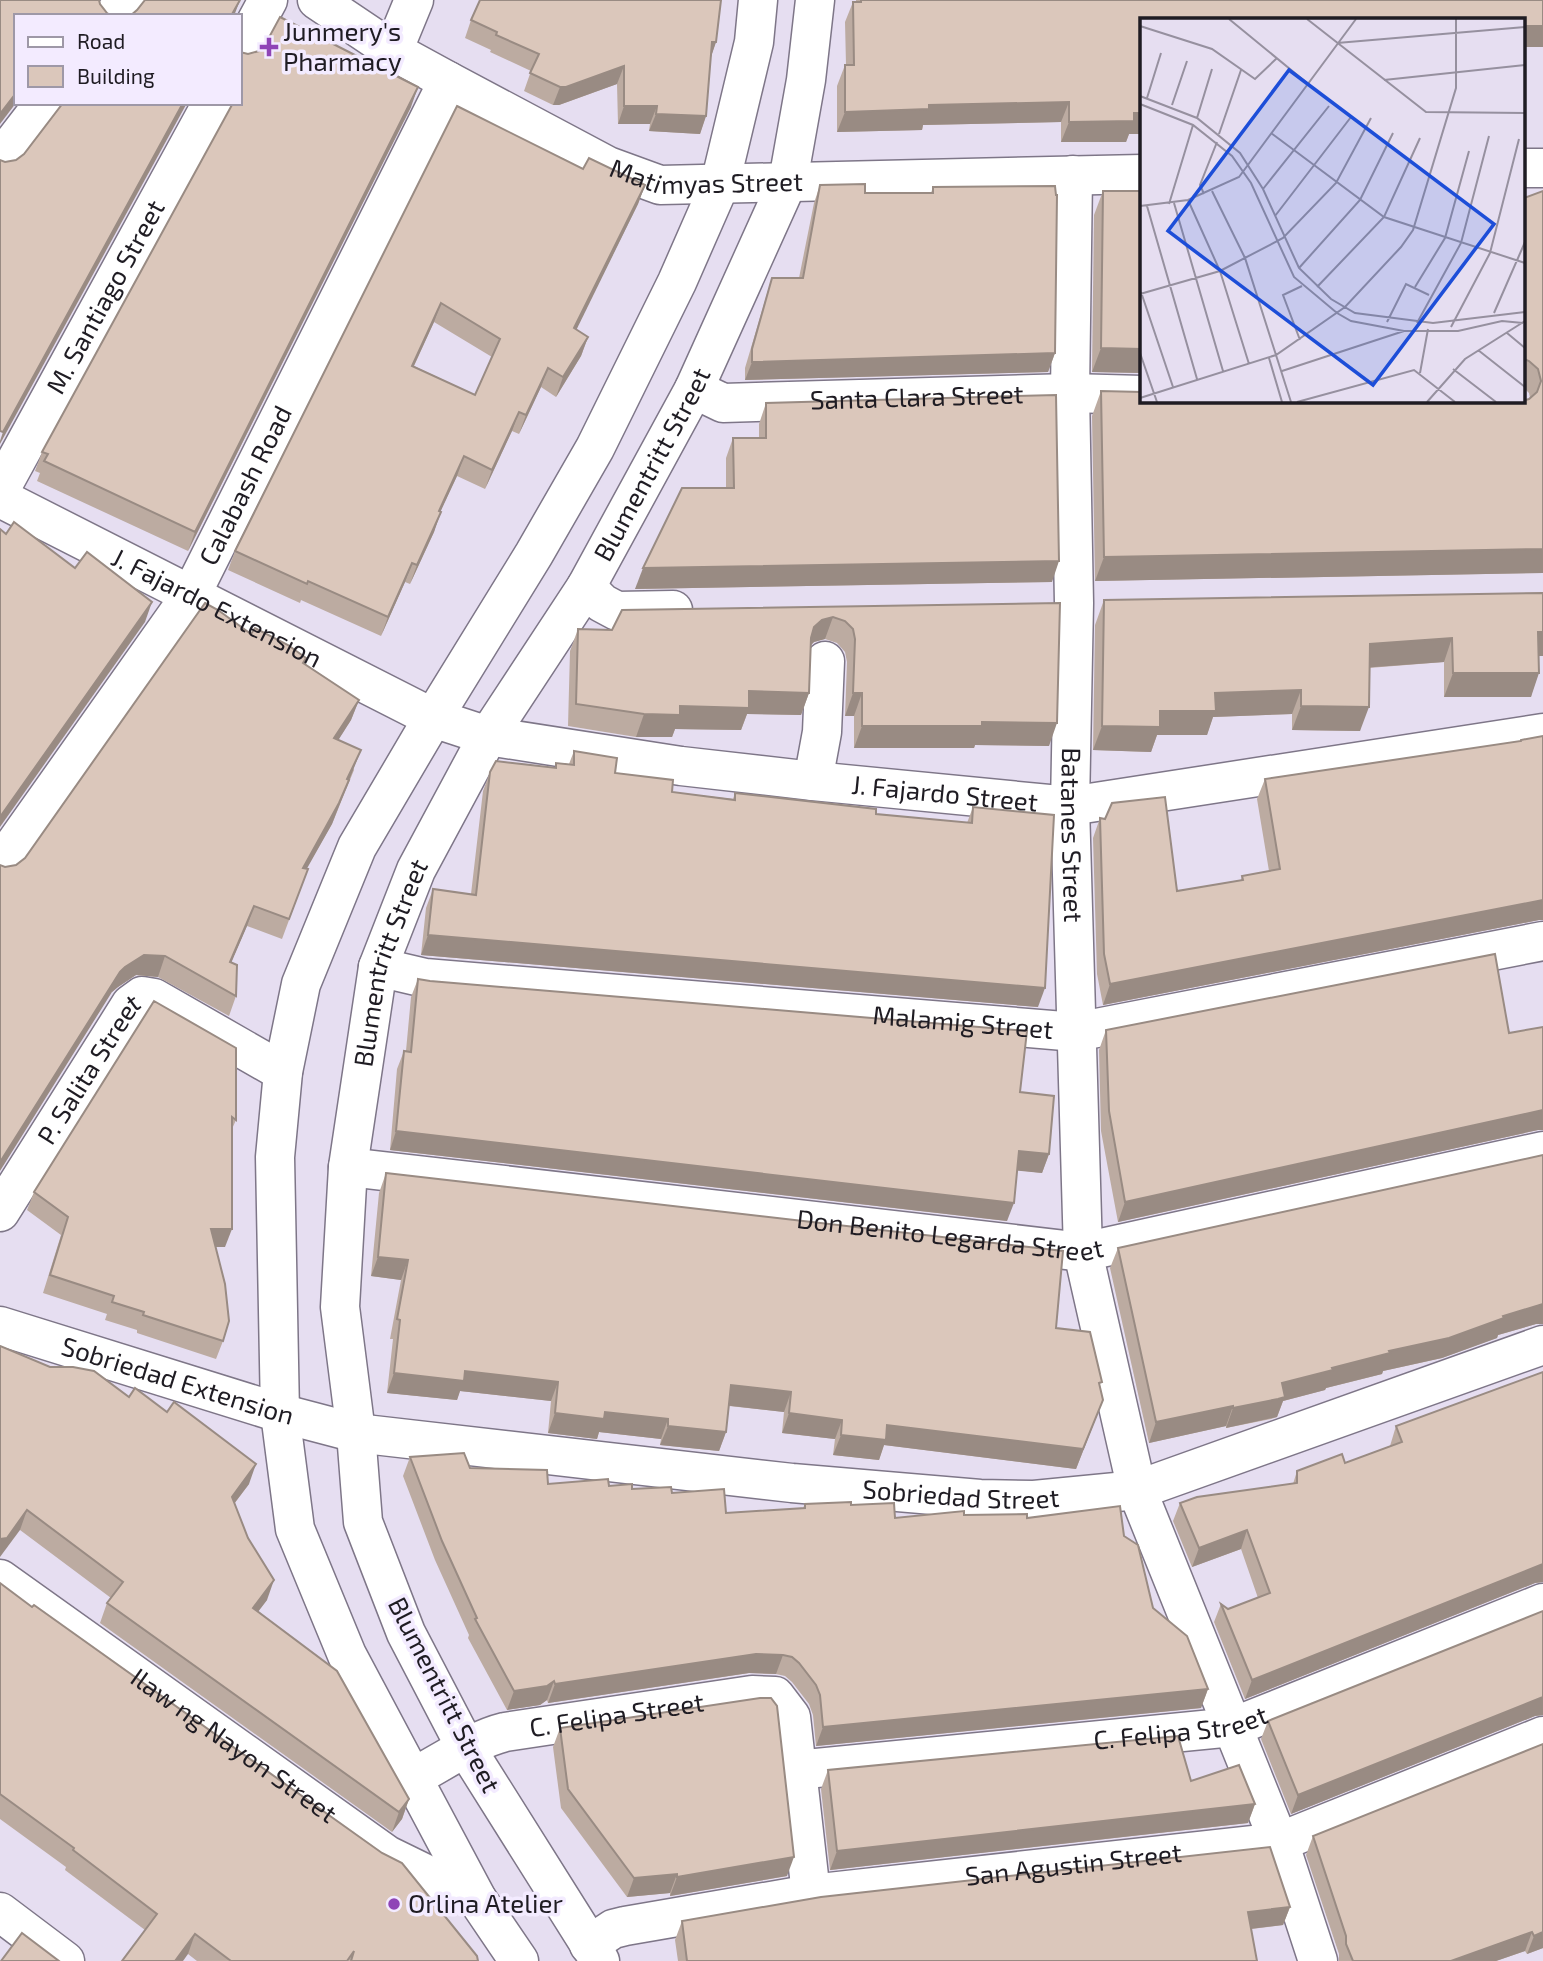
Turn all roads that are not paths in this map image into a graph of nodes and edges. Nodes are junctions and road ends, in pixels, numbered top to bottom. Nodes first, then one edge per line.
1 (268, 0) edge
2 (317, 0) edge
3 (414, 0) edge
4 (758, 0) edge
5 (815, 0) edge
6 (242, 48) edge
7 (393, 51) junction
8 (447, 81) junction
9 (42, 105) edge
10 (211, 105) edge
11 (0, 160) edge
12 (1140, 174) edge
13 (1073, 175) junction
14 (788, 181) junction
15 (720, 184) junction
16 (694, 389) junction
17 (1070, 393) junction
18 (1140, 395) edge
19 (0, 490) edge
20 (0, 498) edge
21 (586, 587) junction
22 (191, 595) junction
23 (700, 609) edge
24 (825, 661) dead end
25 (433, 718) junction
26 (1543, 733) edge
27 (488, 736) junction
28 (813, 782) junction
29 (1070, 806) junction
30 (0, 865) edge
31 (1543, 941) edge
32 (378, 967) junction
33 (1076, 1032) junction
34 (283, 1072) junction
35 (1543, 1151) edge
36 (348, 1167) junction
37 (0, 1212) edge
38 (1083, 1252) junction
39 (0, 1326) edge
40 (1543, 1345) edge
41 (280, 1413) junction
42 (356, 1433) junction
43 (1138, 1490) junction
44 (0, 1578) edge
45 (1543, 1603) edge
46 (1233, 1727) junction
47 (1543, 1736) edge
48 (466, 1748) junction
49 (796, 1770) junction
50 (412, 1778) junction
51 (1279, 1842) junction
52 (811, 1894) junction
53 (477, 1899) junction
54 (0, 1912) edge
55 (595, 1953) edge
56 (65, 1961) edge
57 (520, 1961) edge
58 (1318, 1961) edge

1 - 6 street
2 - 7 street, Matimyas Street
3 - 7 street
4 - 15 street
5 - 14 street, Blumentritt Street
7 - 8 street, Matimyas Street
8 - 15 street, Matimyas Street
8 - 22 street, Calabash Road
9 - 11 street
10 - 19 street, M. Santiago Street
12 - 13 street, Matimyas Street
13 - 14 street, Matimyas Street
13 - 17 street, Batanes Street
14 - 15 street, Matimyas Street
14 - 16 street, Blumentritt Street
15 - 25 street
16 - 17 street, Santa Clara Street
16 - 21 street, Blumentritt Street
17 - 18 street, Santa Clara Street
17 - 29 street, Batanes Street
20 - 22 street, J. Fajardo Extension
21 - 23 street
21 - 27 street, Blumentritt Street
22 - 25 street, J. Fajardo Extension
22 - 30 street, Calabash Road
24 - 28 street
25 - 27 street, J. Fajardo Street
25 - 34 street
26 - 29 street, J. Fajardo Street
27 - 28 street, J. Fajardo Street
27 - 32 street, Blumentritt Street
28 - 29 street, J. Fajardo Street
29 - 33 street, Batanes Street
31 - 33 street, Malamig Street
32 - 33 street, Malamig Street
32 - 36 street, Blumentritt Street
33 - 38 street, Batanes Street
34 - 37 street, P. Salita Street
34 - 41 street
35 - 38 street, Don Benito Legarda Street
36 - 38 street, Don Benito Legarda Street
36 - 42 street, Blumentritt Street
38 - 43 street, Batanes Street
39 - 41 street, Sobriedad Extension
40 - 43 street, Sobriedad Street
41 - 42 street, Sobriedad Extension
41 - 50 street
42 - 43 street, Sobriedad Street
42 - 48 street, Blumentritt Street
43 - 46 street, Batanes Street
44 - 53 street, Ilaw ng Nayon Street
45 - 46 street, C. Felipa Street
46 - 49 street, C. Felipa Street
46 - 51 street, Batanes Street
47 - 51 street, San Agustin Street
48 - 49 street, C. Felipa Street
48 - 50 street
48 - 55 street, Blumentritt Street
49 - 52 street, C. Felipa Street
50 - 53 street
51 - 52 street, San Agustin Street
51 - 58 street, Batanes Street
52 - 55 street, San Agustin Street
53 - 57 street
54 - 56 street

